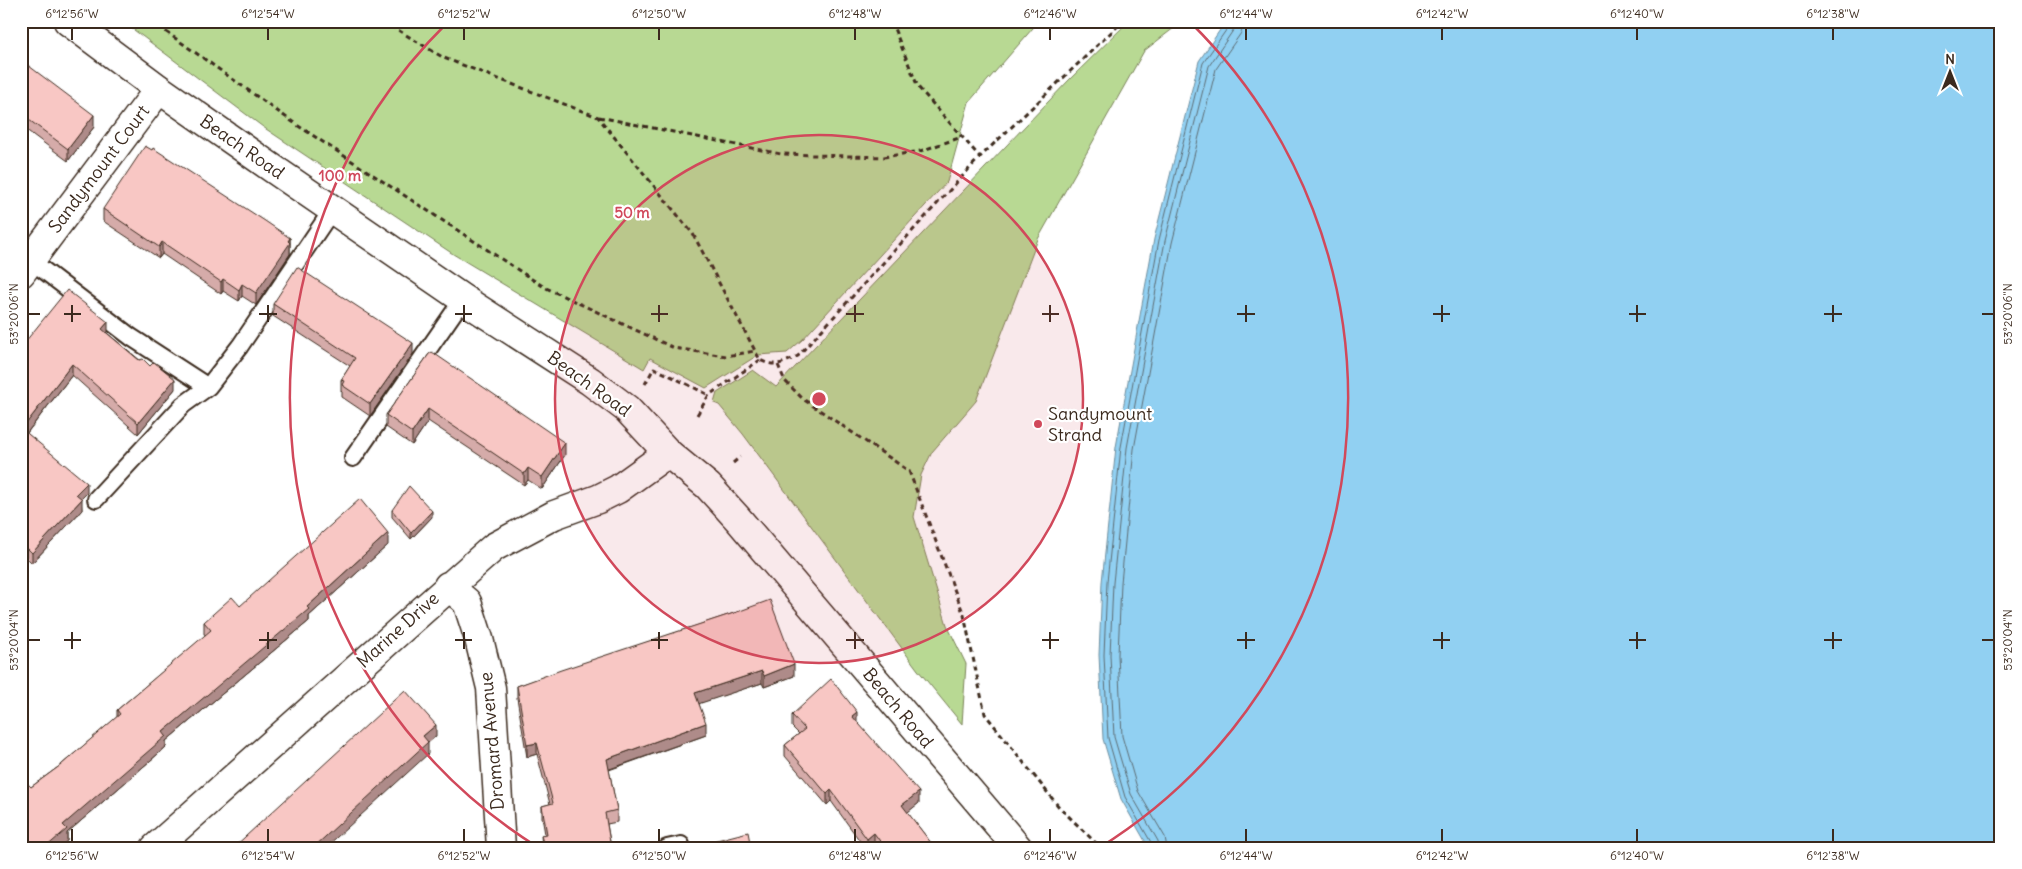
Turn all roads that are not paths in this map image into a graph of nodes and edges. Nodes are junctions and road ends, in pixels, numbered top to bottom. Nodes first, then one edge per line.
1 (68, 21) edge
2 (159, 89) junction
3 (332, 210) junction
4 (25, 262) edge
5 (464, 299) junction
6 (208, 387) junction
7 (668, 453) junction
8 (353, 458) dead end
9 (96, 499) dead end
10 (448, 586) junction
11 (155, 848) edge
12 (501, 848) edge
13 (667, 848) edge
14 (682, 848) edge
15 (1018, 848) edge

1 - 2 main road, Beach Road
2 - 3 main road, Beach Road
2 - 4 main road, Sandymount Court
3 - 5 main road, Beach Road
3 - 6 lane
4 - 6 lane
5 - 7 main road, Beach Road
5 - 8 lane
6 - 9 lane
7 - 10 main road, Marine Drive
7 - 15 main road, Beach Road
10 - 11 main road, Marine Drive
10 - 12 main road, Dromard Avenue
13 - 14 lane

